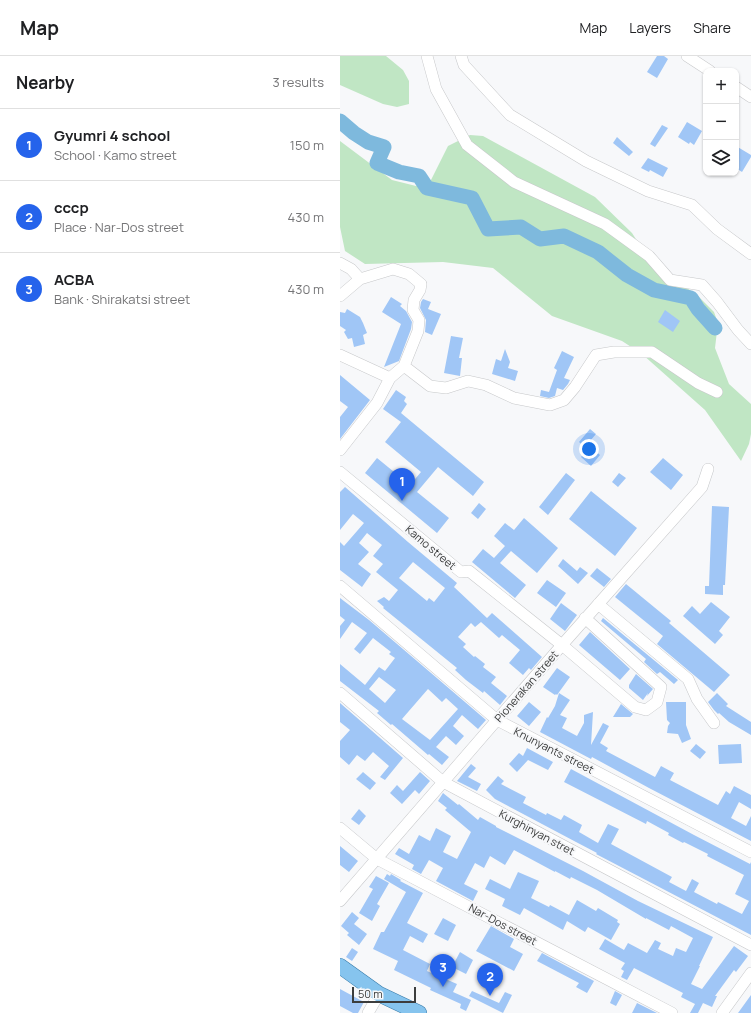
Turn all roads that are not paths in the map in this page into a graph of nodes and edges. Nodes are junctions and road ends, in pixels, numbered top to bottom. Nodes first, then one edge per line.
1 (427, 56) edge
2 (461, 56) edge
3 (687, 56) edge
4 (705, 68) edge
5 (739, 89) edge
6 (751, 97) edge
7 (751, 254) edge
8 (340, 263) edge
9 (360, 279) junction
10 (340, 296) edge
11 (751, 344) edge
12 (340, 355) edge
13 (404, 366) junction
14 (390, 378) junction
15 (718, 392) dead end
16 (340, 450) edge
17 (708, 469) dead end
18 (340, 472) edge
19 (340, 586) edge
20 (598, 604) junction
21 (586, 618) junction
22 (562, 645) junction
23 (340, 693) edge
24 (497, 720) junction
25 (714, 723) dead end
26 (443, 782) junction
27 (340, 828) edge
28 (751, 852) edge
29 (377, 859) junction
30 (340, 901) edge
31 (751, 945) edge
32 (340, 966) edge
33 (751, 973) edge
34 (379, 994) junction
35 (368, 1013) edge
36 (419, 1013) edge
37 (672, 1013) edge
38 (722, 1013) edge

1 - 11 street
2 - 7 street
3 - 4 street
5 - 6 street
8 - 9 street
9 - 10 street
9 - 13 street
12 - 14 street
13 - 14 street
13 - 15 street
14 - 16 street
17 - 20 street, Pionerakan street
18 - 22 street, Kamo street
19 - 24 street, Knunyants street
20 - 21 street, Pionerakan street
20 - 25 street
21 - 22 street, Pionerakan street
21 - 22 street, Kamo street
22 - 24 street, Pionerakan street
23 - 26 street, Kurghinyan stret
24 - 26 street, Pionerakan street
24 - 28 street, Knunyants street
26 - 29 street, Pionerakan street
26 - 31 street, Kurghinyan stret
27 - 29 street, Nar-Dos street
29 - 30 street, Pionerakan street
29 - 37 street, Nar-Dos street
32 - 34 main road
33 - 38 street
34 - 35 street
34 - 36 main road

